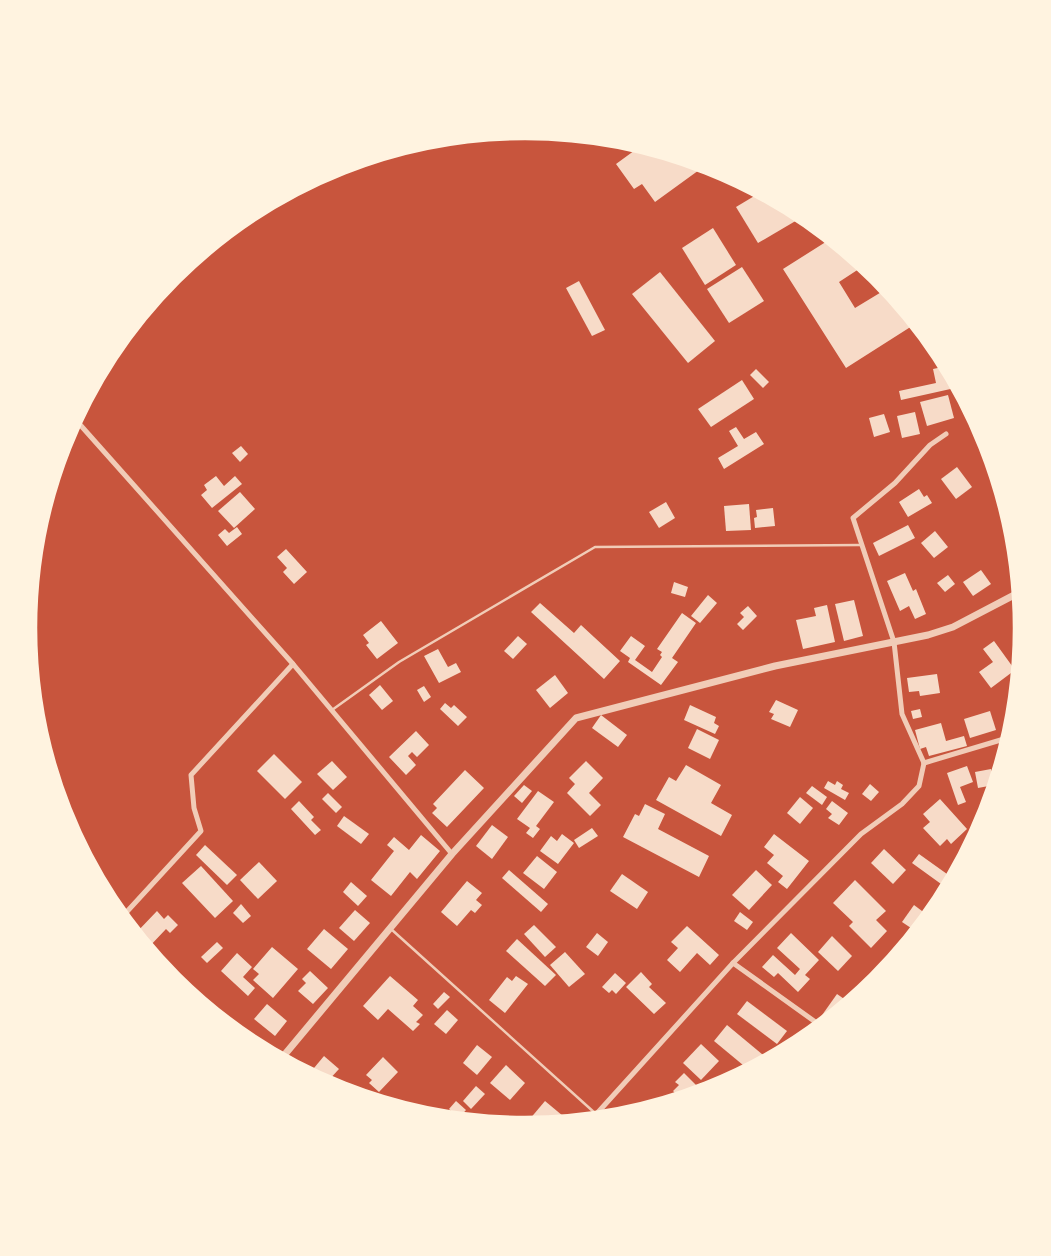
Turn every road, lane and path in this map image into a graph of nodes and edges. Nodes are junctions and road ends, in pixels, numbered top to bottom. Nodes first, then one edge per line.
1 (81, 425) edge
2 (946, 434) dead end
3 (862, 545) junction
4 (1014, 595) edge
5 (894, 642) junction
6 (293, 664) junction
7 (332, 710) junction
8 (1001, 740) edge
9 (924, 763) junction
10 (452, 854) junction
11 (127, 912) edge
12 (390, 928) junction
13 (733, 963) junction
14 (815, 1022) edge
15 (285, 1054) edge
16 (594, 1112) edge
17 (598, 1112) edge

1 - 6 street
2 - 3 street
3 - 5 street
3 - 7 lane
4 - 5 street
5 - 9 street
5 - 10 street
6 - 7 street
6 - 11 street
7 - 10 street
8 - 9 street
9 - 13 street
10 - 12 street
12 - 15 street
12 - 16 lane
13 - 14 street
13 - 17 street

